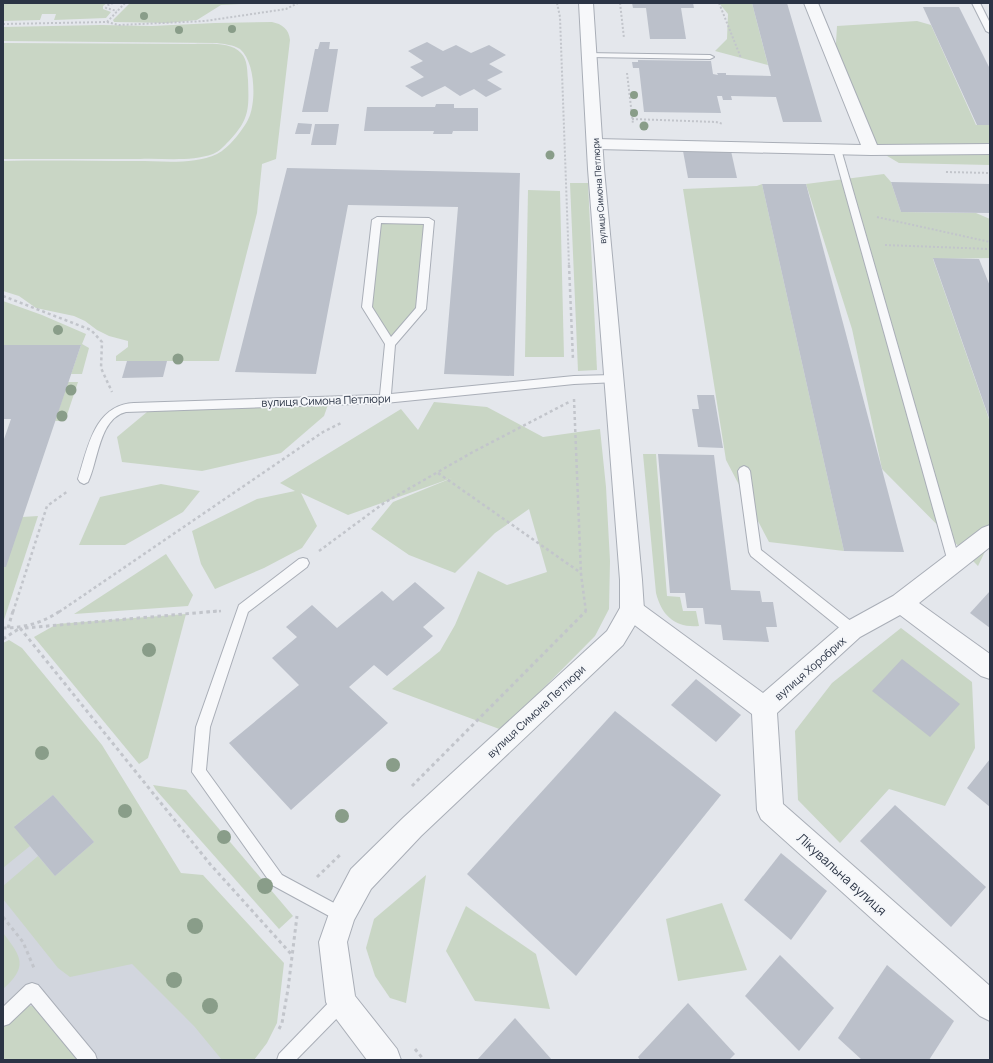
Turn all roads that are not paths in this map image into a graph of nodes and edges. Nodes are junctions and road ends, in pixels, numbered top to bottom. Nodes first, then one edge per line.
1 (586, 3) edge
2 (811, 3) edge
3 (976, 3) edge
4 (990, 31) edge
5 (589, 55) junction
6 (710, 57) dead end
7 (596, 144) junction
8 (837, 149) junction
9 (990, 149) edge
10 (871, 150) junction
11 (390, 344) junction
12 (613, 379) junction
13 (385, 399) junction
14 (744, 471) dead end
15 (84, 479) road end
16 (990, 534) edge
17 (954, 562) junction
18 (303, 563) road end
19 (901, 604) junction
20 (632, 610) junction
21 (852, 630) junction
22 (990, 668) edge
23 (764, 708) junction
24 (342, 915) junction
25 (341, 1002) junction
26 (990, 1006) edge
27 (3, 1018) edge
28 (89, 1060) edge
29 (285, 1060) edge
30 (386, 1060) edge

1 - 5 street, вулиця Симона Петлюри
2 - 10 street
3 - 4 lane
5 - 6 lane
5 - 7 street, вулиця Симона Петлюри
7 - 8 street
7 - 12 street, вулиця Симона Петлюри
8 - 10 street
8 - 17 lane
9 - 10 street
11 - 11 lane
11 - 13 lane
12 - 13 lane, вулиця Симона Петлюри
12 - 20 street, вулиця Симона Петлюри
13 - 15 lane, вулиця Симона Петлюри
14 - 21 lane
16 - 17 street, вулиця Хоробрих
17 - 19 street, вулиця Хоробрих
18 - 24 lane
19 - 21 street, вулиця Хоробрих
19 - 22 street
20 - 23 street, вулиця Хоробрих
20 - 24 street, вулиця Симона Петлюри
21 - 23 street, вулиця Хоробрих
23 - 26 street, Лікувальна вулиця
24 - 25 street, вулиця Симона Петлюри
25 - 29 lane
25 - 30 street
27 - 28 lane

